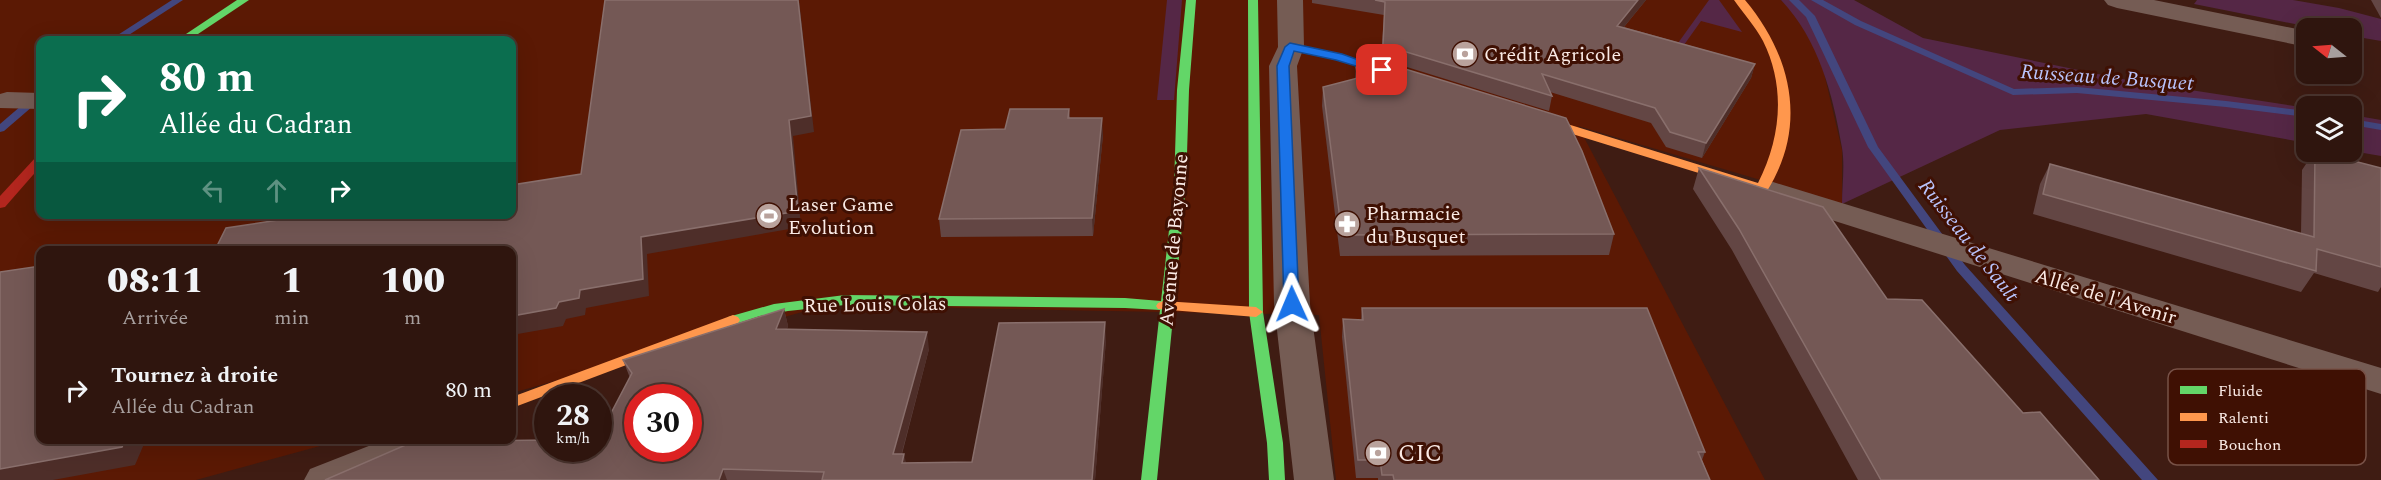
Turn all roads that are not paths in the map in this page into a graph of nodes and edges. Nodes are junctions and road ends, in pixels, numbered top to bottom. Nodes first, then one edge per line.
1 (244, 0) edge
2 (1191, 0) edge
3 (1253, 0) edge
4 (1290, 0) edge
5 (1738, 0) edge
6 (2117, 0) edge
7 (188, 36) edge
8 (2296, 37) edge
9 (1290, 47) junction
10 (1429, 85) edge
11 (7, 101) dead end
12 (36, 101) edge
13 (1519, 113) edge
14 (36, 164) edge
15 (1762, 188) junction
16 (0, 204) edge
17 (1168, 306) junction
18 (1256, 312) junction
19 (2342, 369) edge
20 (2366, 376) edge
21 (2381, 381) edge
22 (516, 401) edge
23 (413, 444) edge
24 (324, 480) edge
25 (1149, 480) edge
26 (1277, 480) edge
27 (1314, 480) edge

1 - 7 street
2 - 17 street, Avenue de Bayonne
3 - 18 street
4 - 9 street
5 - 15 street
6 - 8 street
9 - 10 street
9 - 27 street
11 - 12 street
13 - 15 street
14 - 16 street
15 - 19 street, Allée de l'Avenir
17 - 18 street, Rue Louis Colas
17 - 22 street, Rue Louis Colas
17 - 25 street, Avenue de Bayonne
18 - 26 street
20 - 21 street, Allée de l'Avenir
23 - 24 street

